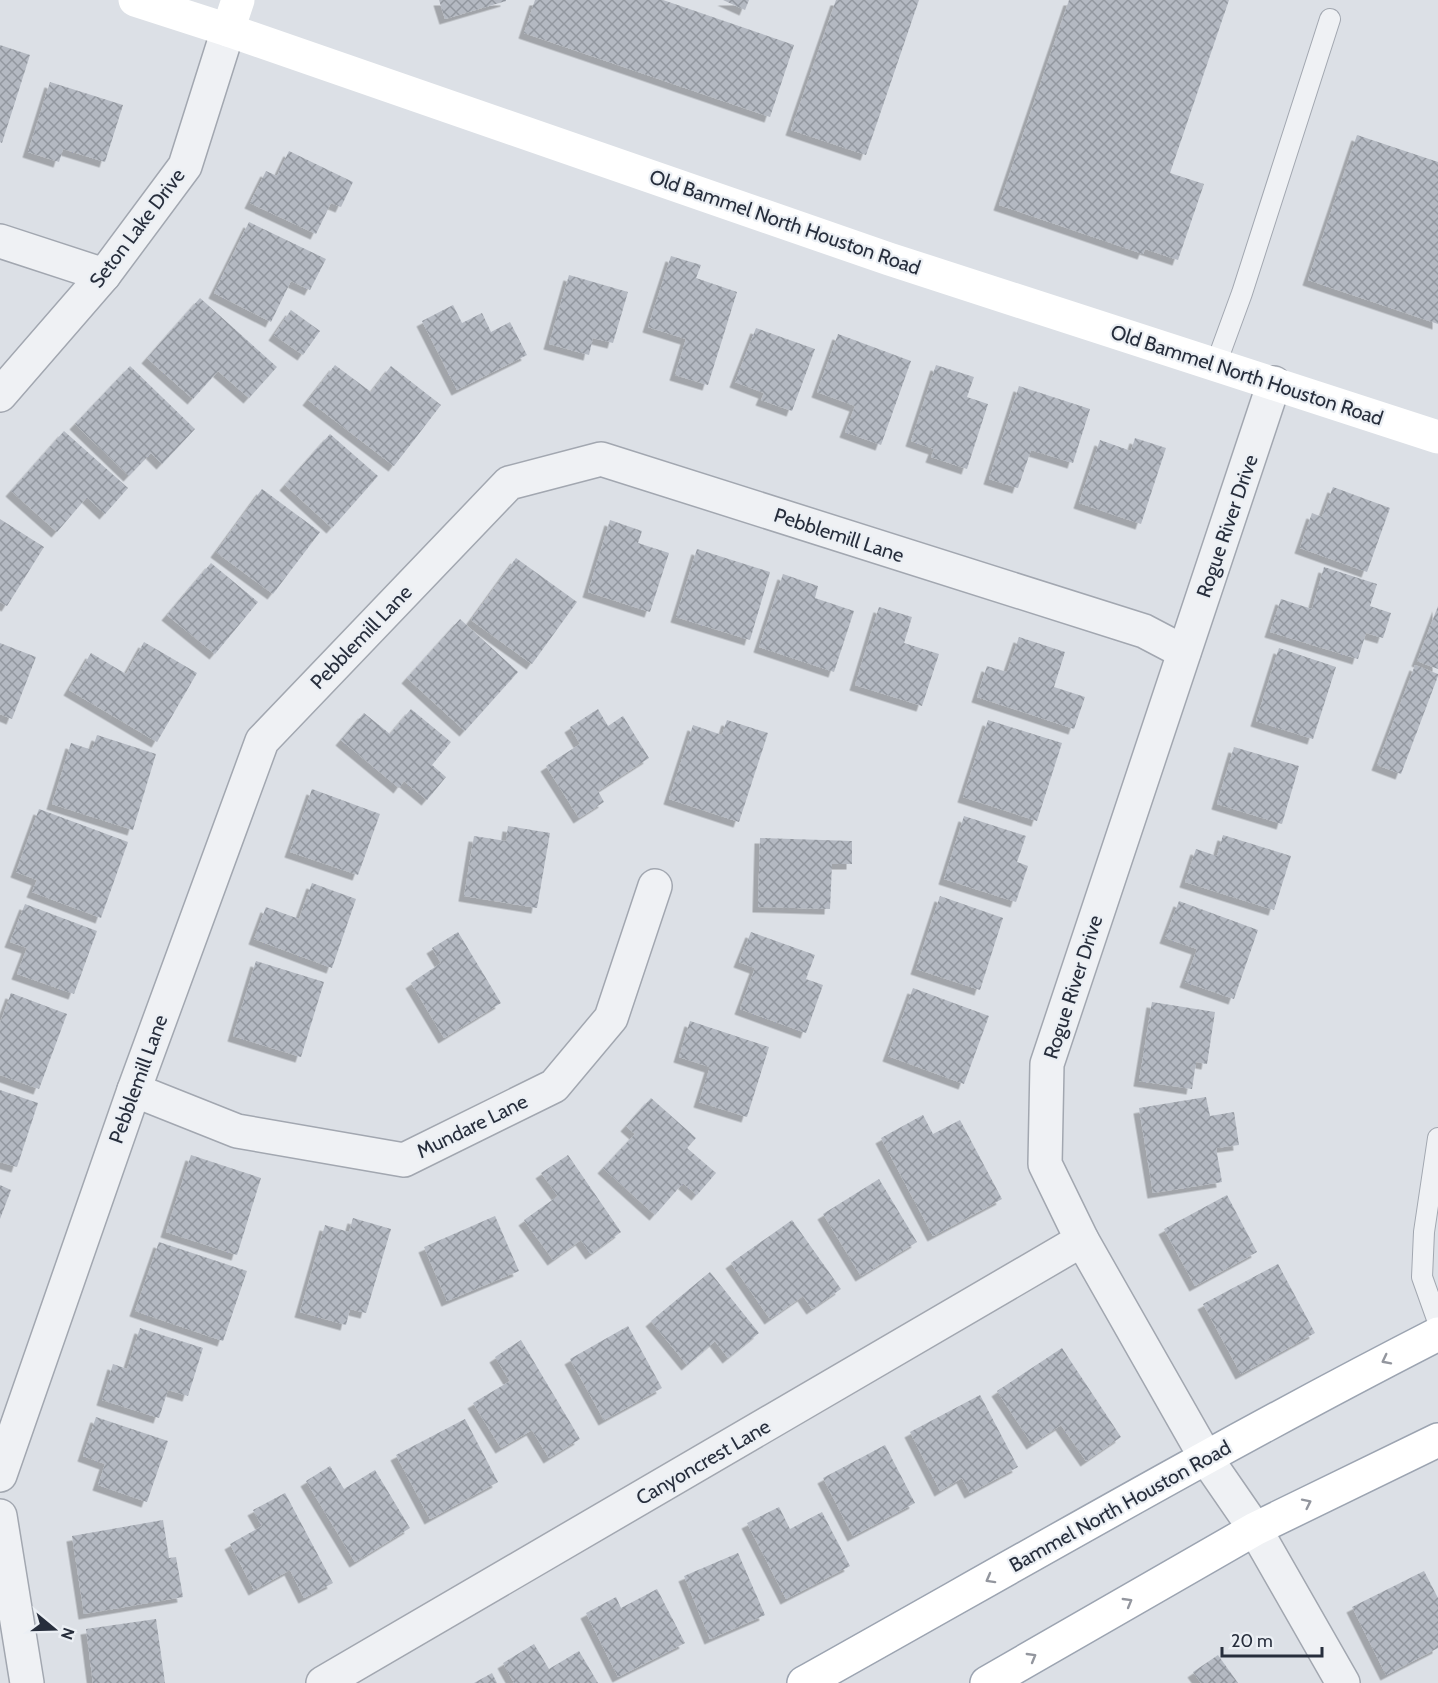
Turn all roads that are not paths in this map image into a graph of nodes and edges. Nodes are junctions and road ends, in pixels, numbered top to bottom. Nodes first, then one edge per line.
1 (135, 0) edge
2 (233, 15) edge
3 (1330, 19) dead end
4 (0, 241) edge
5 (104, 275) junction
6 (1216, 364) junction
7 (1274, 383) junction
8 (0, 395) edge
9 (1438, 437) edge
10 (1184, 652) junction
11 (655, 886) dead end
12 (134, 1090) junction
13 (1438, 1138) edge
14 (1082, 1240) junction
15 (1430, 1274) edge
16 (1438, 1322) edge
17 (1438, 1334) edge
18 (1438, 1440) edge
19 (1206, 1458) junction
20 (0, 1475) edge
21 (0, 1516) edge
22 (1255, 1529) junction
23 (27, 1683) edge
24 (323, 1683) edge
25 (804, 1683) edge
26 (987, 1683) edge
27 (1343, 1683) edge

1 - 2 street, Old Bammel North Houston Road
2 - 5 street, Seton Lake Drive
2 - 6 street, Old Bammel North Houston Road
3 - 6 lane
4 - 5 street
5 - 8 street, Seton Lake Drive
6 - 7 street, Old Bammel North Houston Road
7 - 9 street, Old Bammel North Houston Road
7 - 10 street, Rogue River Drive
10 - 12 street, Pebblemill Lane
10 - 14 street, Rogue River Drive
11 - 12 street, Mundare Lane
12 - 20 street, Pebblemill Lane
13 - 15 lane
14 - 19 street, Rogue River Drive
14 - 24 street, Canyoncrest Lane
15 - 16 lane
17 -> 19 street, Bammel North Houston Road
22 -> 18 street
19 - 22 street, Rogue River Drive
19 -> 25 street, Bammel North Houston Road
21 - 23 street
26 -> 22 street
22 - 27 street, Rogue River Drive

